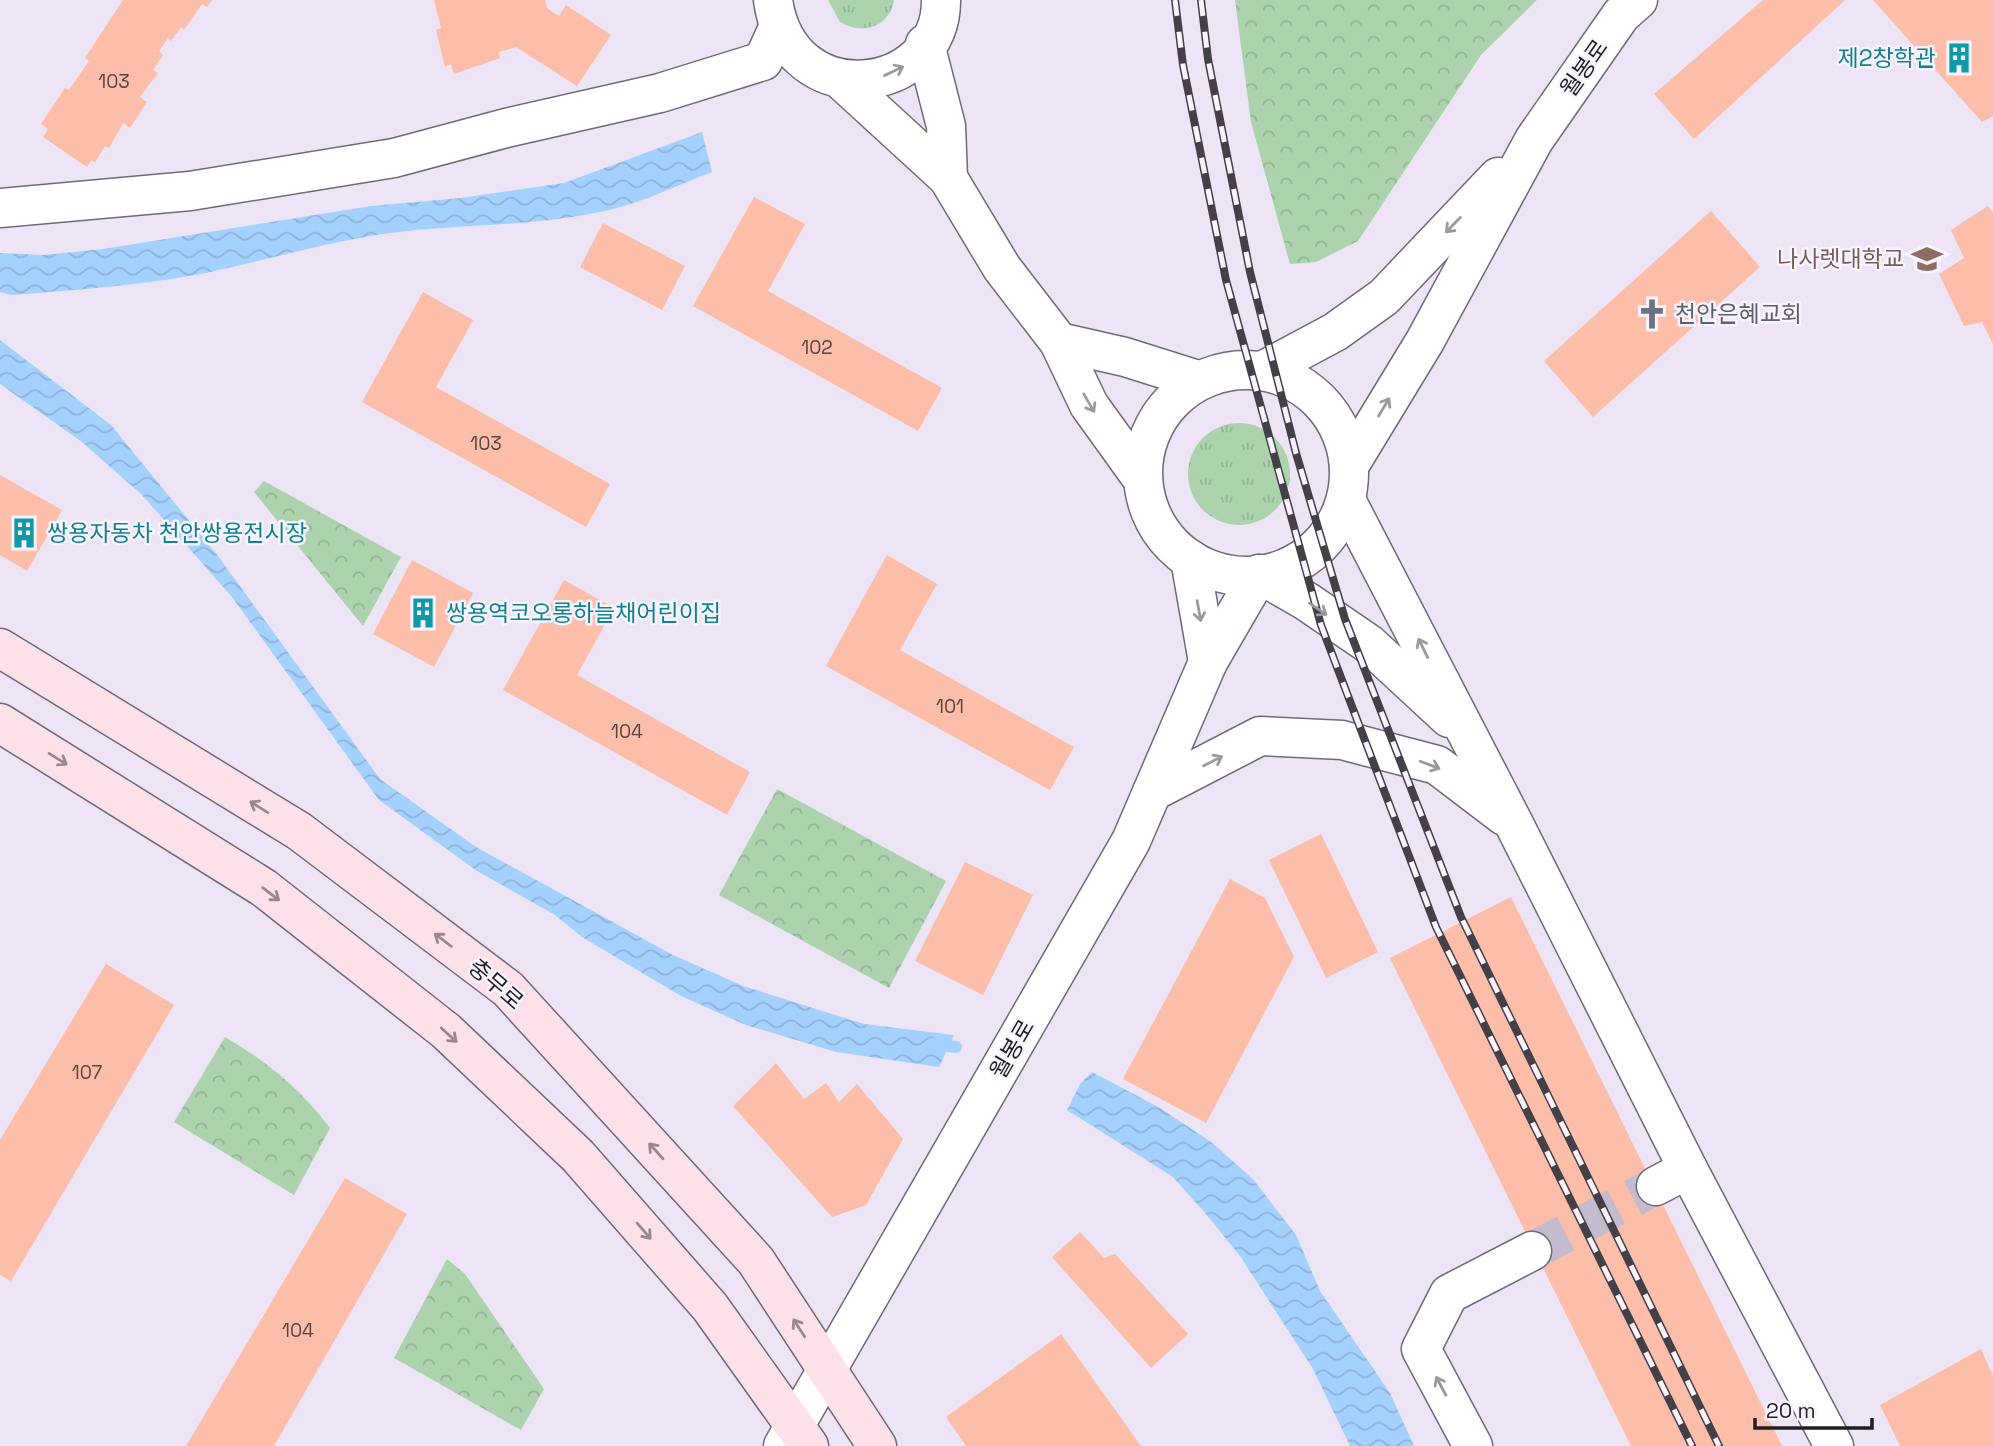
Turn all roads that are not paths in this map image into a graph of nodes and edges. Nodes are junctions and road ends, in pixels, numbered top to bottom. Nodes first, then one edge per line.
1 (941, 0) edge
2 (1637, 0) edge
3 (772, 18) edge
4 (925, 44) junction
5 (828, 75) junction
6 (1534, 140) junction
7 (948, 178) junction
8 (0, 208) edge
9 (1059, 342) junction
10 (1264, 370) junction
11 (1198, 380) junction
12 (1143, 480) junction
13 (1348, 483) junction
14 (1190, 559) junction
15 (1259, 575) junction
16 (0, 648) edge
17 (1208, 662) junction
18 (0, 723) edge
19 (1464, 731) junction
20 (1152, 792) junction
21 (1514, 824) junction
22 (1532, 1251) tunnel mouth
23 (827, 1371) junction
24 (796, 1439) edge
25 (877, 1446) edge
26 (1472, 1446) edge
27 (1834, 1446) edge

1 - 4 street
2 - 6 street, 월봉로
3 - 5 street
3 - 8 street
5 -> 4 street
4 - 7 street
5 - 7 street
6 -> 10 street
13 -> 6 street
7 - 9 street
9 - 11 street
9 -> 12 street
10 - 11 street
10 - 13 street
11 - 12 street
12 - 14 street
13 - 15 street
19 -> 13 street
14 - 15 street
14 -> 17 street
15 - 17 street, 월봉로
15 -> 19 street
23 -> 16 main road, 충무로
17 - 20 street, 월봉로
18 -> 24 main road
19 - 21 street
20 -> 21 street
20 - 23 street, 월봉로
21 - 27 street
26 -> 22 street
23 - 24 street, 월봉로
23 - 25 main road, 충무로

